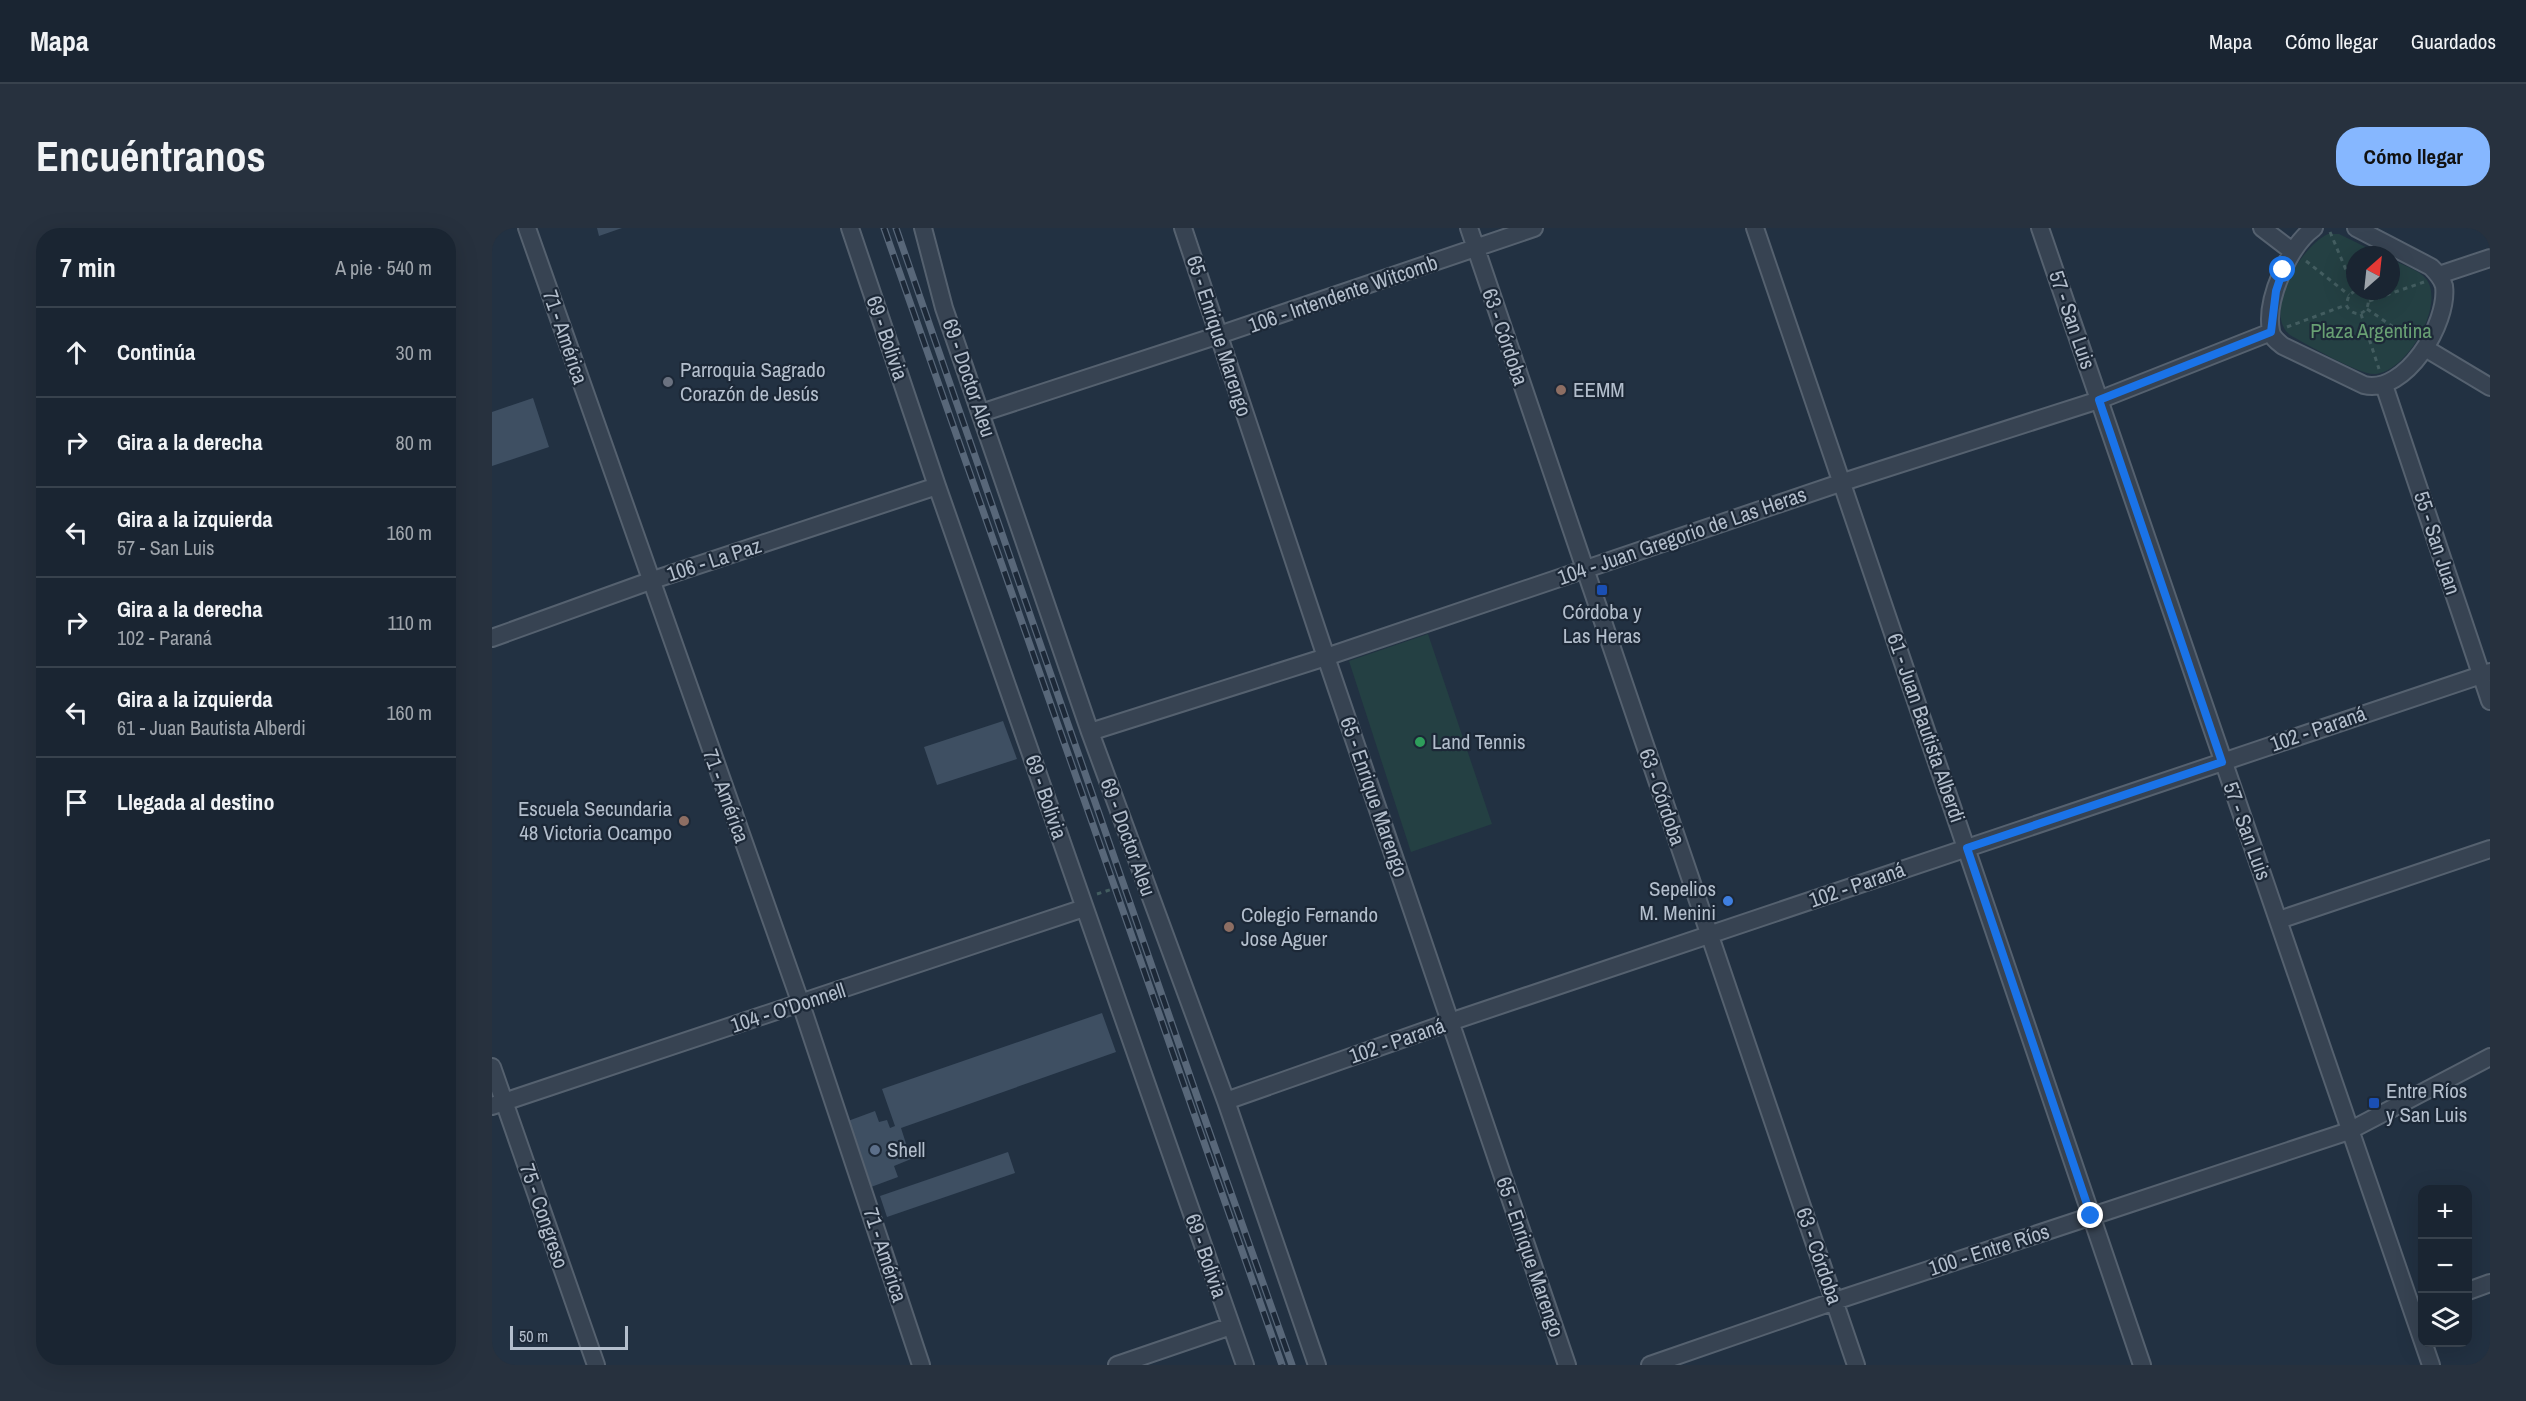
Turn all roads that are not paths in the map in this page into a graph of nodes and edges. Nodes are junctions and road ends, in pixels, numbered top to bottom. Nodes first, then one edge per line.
1 (527, 228) edge
2 (850, 228) edge
3 (914, 228) edge
4 (923, 228) edge
5 (1183, 228) edge
6 (1469, 228) edge
7 (1534, 228) edge
8 (1755, 228) edge
9 (2040, 228) edge
10 (2262, 228) edge
11 (2314, 228) edge
12 (2356, 228) edge
13 (1476, 249) junction
14 (2292, 251) junction
15 (2490, 258) edge
16 (2439, 275) junction
17 (944, 308) junction
18 (2271, 332) junction
19 (1220, 335) junction
20 (2426, 348) junction
21 (2384, 385) junction
22 (2490, 387) edge
23 (2099, 400) junction
24 (981, 413) junction
25 (1840, 483) junction
26 (937, 486) junction
27 (1583, 570) junction
28 (650, 581) junction
29 (492, 638) edge
30 (1326, 657) junction
31 (2485, 673) edge
32 (2490, 701) edge
33 (1090, 732) junction
34 (2222, 762) junction
35 (1967, 848) junction
36 (2490, 849) edge
37 (1083, 904) junction
38 (2279, 920) junction
39 (1710, 934) junction
40 (801, 1004) junction
41 (1450, 1022) junction
42 (2490, 1057) edge
43 (492, 1067) edge
44 (1226, 1101) junction
45 (498, 1104) edge
46 (2349, 1131) junction
47 (2091, 1216) junction
48 (2490, 1283) edge
49 (2472, 1290) edge
50 (1834, 1301) junction
51 (2416, 1308) edge
52 (1231, 1326) junction
53 (596, 1365) edge
54 (921, 1365) edge
55 (1117, 1365) edge
56 (1245, 1365) edge
57 (1317, 1365) edge
58 (1567, 1365) edge
59 (1650, 1365) edge
60 (1856, 1365) edge
61 (2142, 1365) edge
62 (2431, 1365) edge

1 - 28 street, 71 - América
2 - 26 street, 69 - Bolivia
3 - 17 street, 69 - Doctor Aleu
4 - 17 street, 69 - Doctor Aleu
5 - 19 street, 65 - Enrique Marengo
6 - 13 street, 63 - Córdoba
7 - 13 street, 106 - Intendente Witcomb
8 - 25 street, 61 - Juan Bautista Alberdi
9 - 23 street, 57 - San Luis
10 - 14 street
11 - 14 street
12 - 16 street
13 - 19 street, 106 - Intendente Witcomb
13 - 27 street, 63 - Córdoba
14 - 18 street
15 - 16 street
16 - 20 street
17 - 24 street, 69 - Doctor Aleu
18 - 21 street
18 - 23 street, 104 - Juan Gregorio de Las Heras
19 - 24 street, 106 - Intendente Witcomb
19 - 30 street, 65 - Enrique Marengo
20 - 21 street
20 - 22 street
21 - 31 street, 55 - San Juan
23 - 25 street, 104 - Juan Gregorio de Las Heras
23 - 34 street, 57 - San Luis
24 - 33 street, 69 - Doctor Aleu
25 - 27 street, 104 - Juan Gregorio de Las Heras
25 - 35 street, 61 - Juan Bautista Alberdi
26 - 28 street, 106 - La Paz
26 - 37 street, 69 - Bolivia
27 - 30 street, 104 - Juan Gregorio de Las Heras
27 - 39 street, 63 - Córdoba
28 - 29 street, 106 - La Paz
28 - 40 street, 71 - América
30 - 33 street, 104 - Juan Gregorio de Las Heras
30 - 41 street, 65 - Enrique Marengo
31 - 32 street, 55 - San Juan
31 - 34 street, 102 - Paraná
33 - 44 street, 69 - Doctor Aleu
34 - 35 street, 102 - Paraná
34 - 38 street, 57 - San Luis
35 - 39 street, 102 - Paraná
35 - 47 street, 61 - Juan Bautista Alberdi
36 - 38 street
37 - 40 street, 104 - O'Donnell
37 - 52 street, 69 - Bolivia
38 - 46 street, 57 - San Luis
39 - 41 street, 102 - Paraná
39 - 50 street, 63 - Córdoba
40 - 45 street, 104 - O'Donnell
40 - 54 street, 71 - América
41 - 44 street, 102 - Paraná
41 - 58 street, 65 - Enrique Marengo
42 - 46 street, 100 - Entre Ríos
43 - 45 street, 75 - Congreso
44 - 57 street, 69 - Doctor Aleu
45 - 53 street, 75 - Congreso
46 - 47 street, 100 - Entre Ríos
46 - 51 street, 57 - San Luis
47 - 50 street, 100 - Entre Ríos
47 - 61 street, 61 - Juan Bautista Alberdi
48 - 49 street
50 - 59 street, 100 - Entre Ríos
50 - 60 street, 63 - Córdoba
51 - 62 street, 57 - San Luis
52 - 55 street
52 - 56 street, 69 - Bolivia

